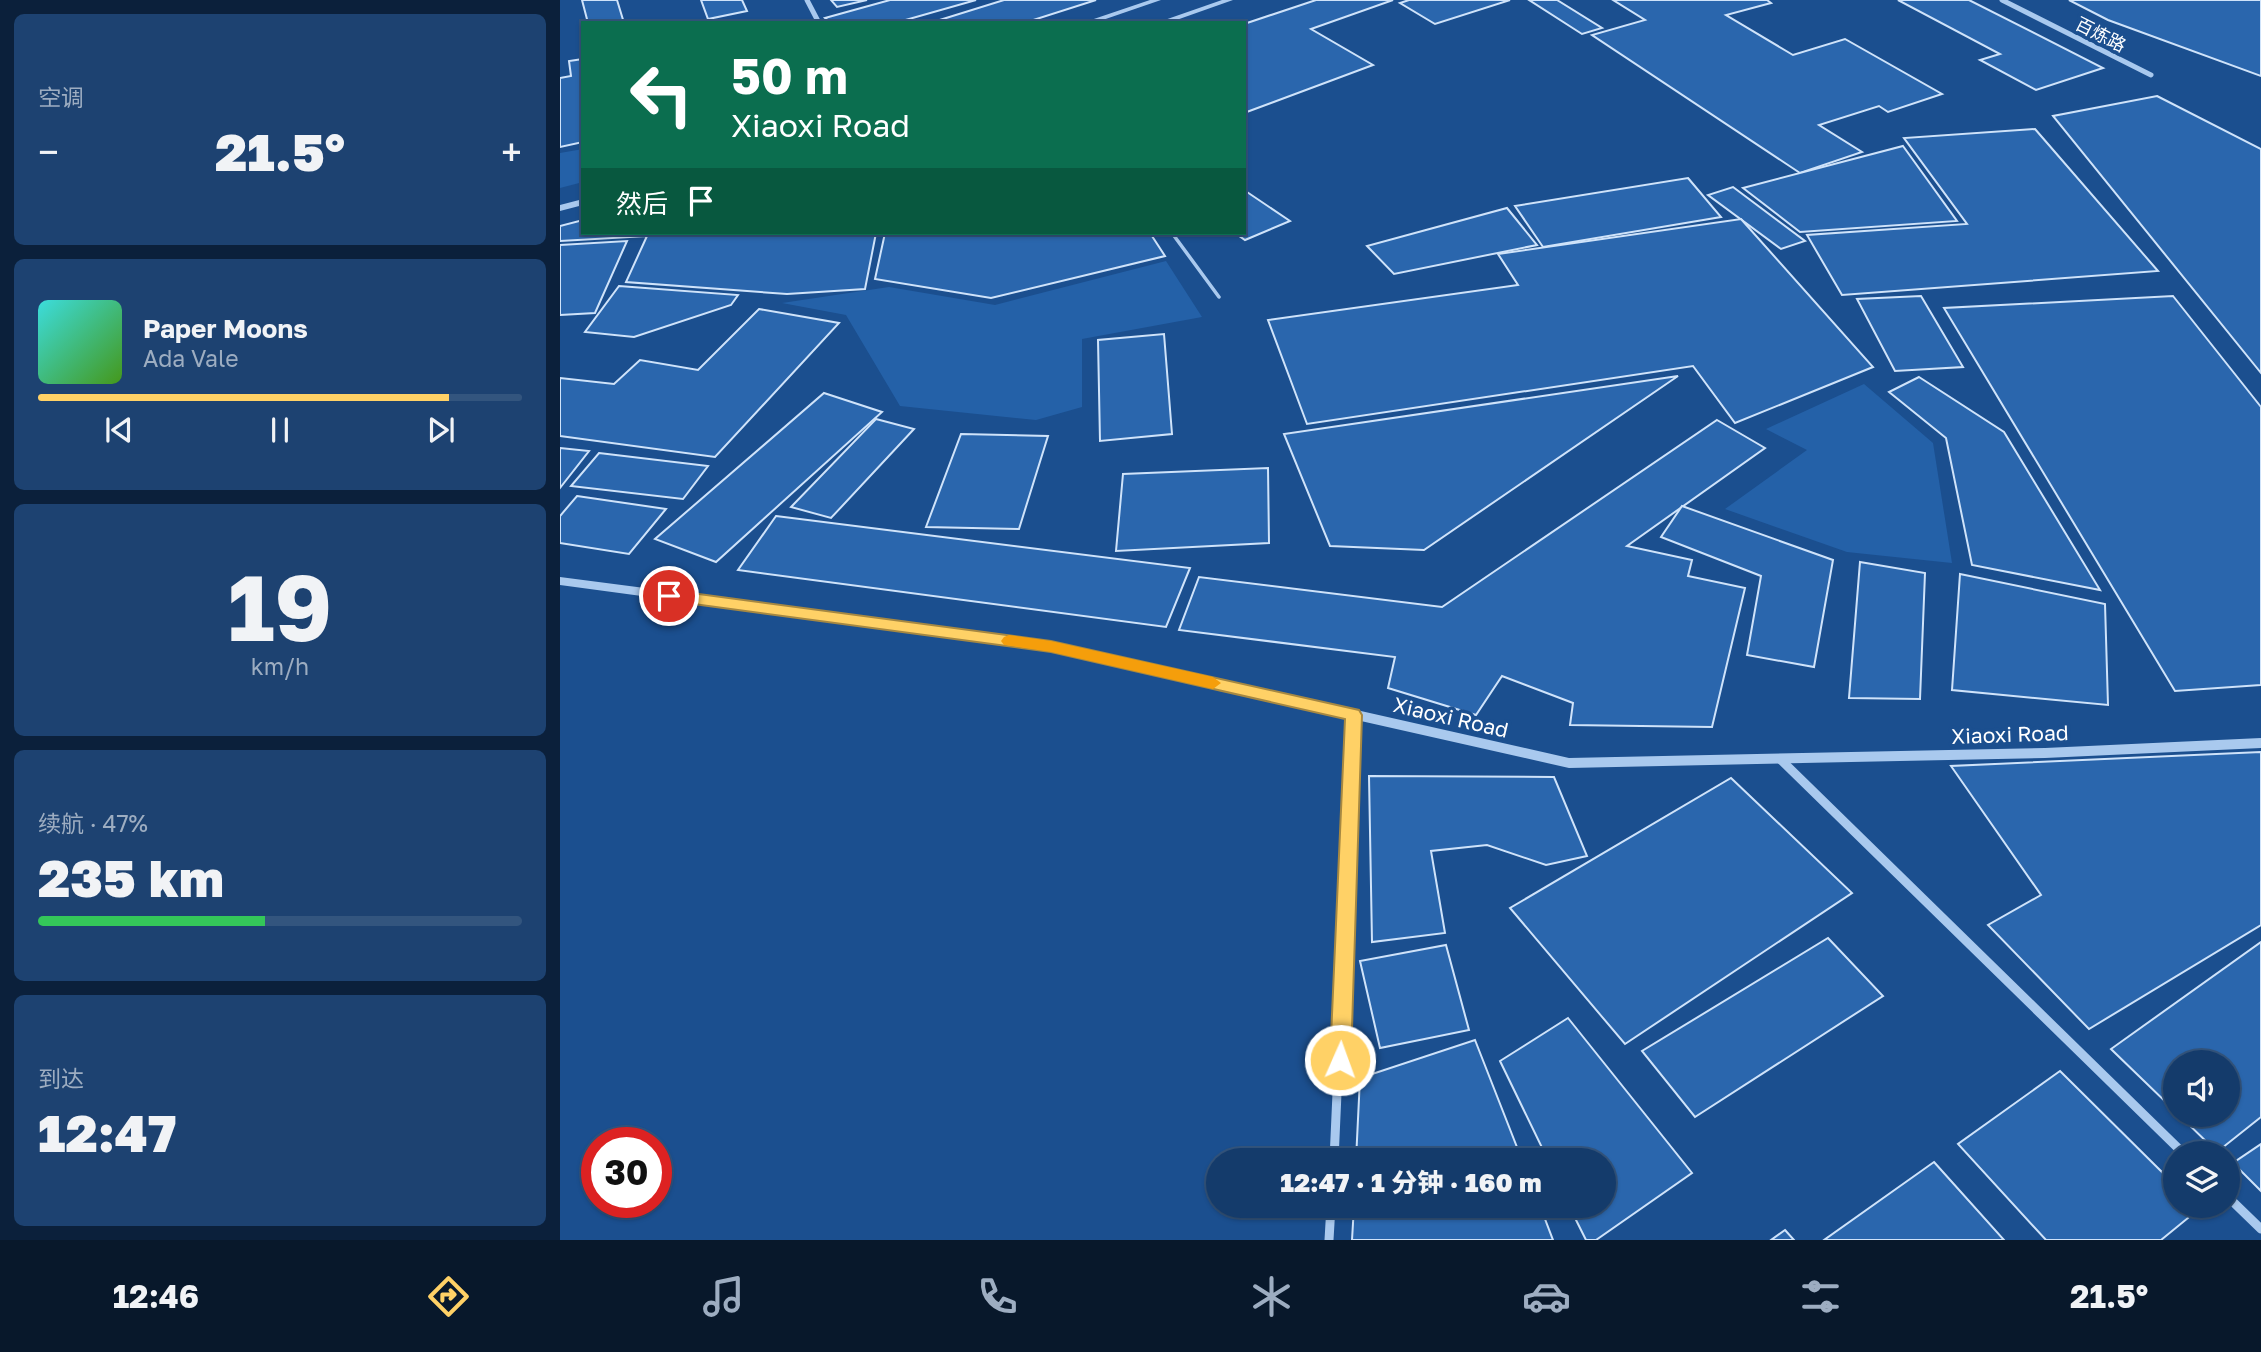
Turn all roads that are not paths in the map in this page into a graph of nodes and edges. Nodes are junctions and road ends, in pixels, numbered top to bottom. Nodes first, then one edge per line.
1 (807, 0) edge
2 (1157, 0) edge
3 (1229, 0) edge
4 (2002, 0) edge
5 (818, 21) edge
6 (1092, 21) edge
7 (1166, 21) edge
8 (2151, 75) dead end
9 (581, 203) edge
10 (560, 208) edge
11 (1173, 235) edge
12 (1219, 297) dead end
13 (560, 581) edge
14 (1353, 715) junction
15 (2261, 743) edge
16 (1780, 759) junction
17 (2171, 1141) edge
18 (1335, 1148) edge
19 (2240, 1209) edge
20 (1330, 1218) edge
21 (2261, 1229) edge
22 (1329, 1240) edge

1 - 5 street
2 - 6 street
3 - 7 street
4 - 8 street, 百炼路
9 - 10 street
11 - 12 lane
13 - 14 street, Xiaoxi Road
14 - 16 street, Xiaoxi Road
14 - 18 street
15 - 16 street, Xiaoxi Road
16 - 17 street
19 - 21 street
20 - 22 street

